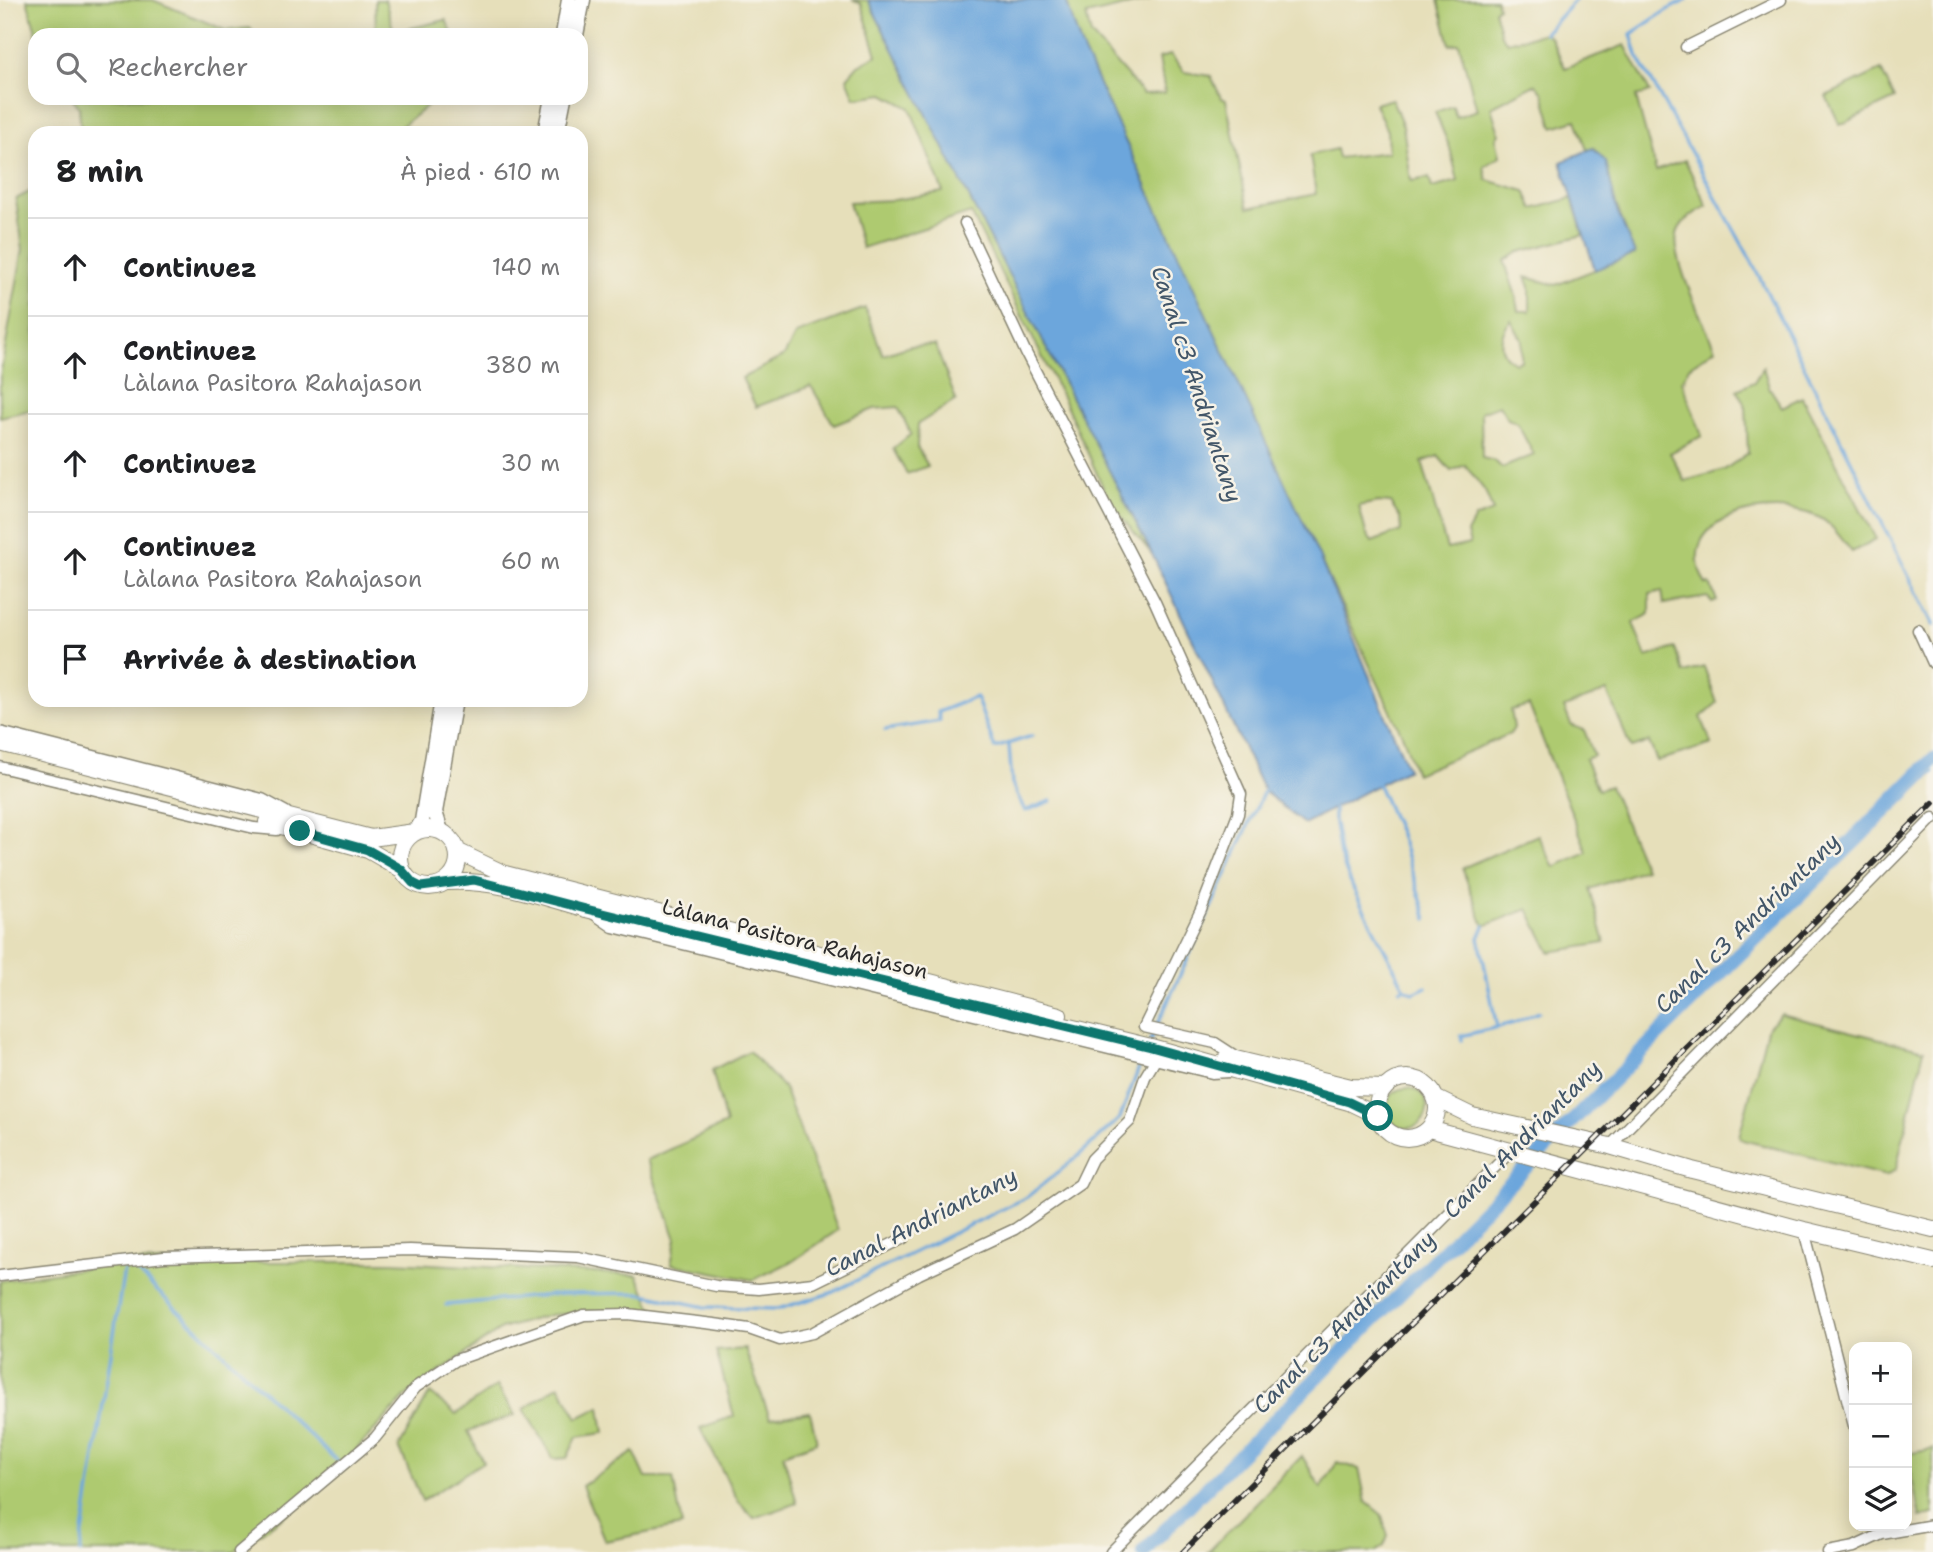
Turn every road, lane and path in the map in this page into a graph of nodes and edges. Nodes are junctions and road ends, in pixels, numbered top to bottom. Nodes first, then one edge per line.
1 (569, 0) edge
2 (583, 0) edge
3 (1781, 0) edge
4 (564, 28) edge
5 (577, 28) edge
6 (1686, 47) dead end
7 (551, 105) edge
8 (563, 105) edge
9 (546, 126) edge
10 (558, 126) edge
11 (965, 223) dead end
12 (1918, 630) dead end
13 (1933, 663) edge
14 (441, 707) edge
15 (454, 707) edge
16 (0, 732) edge
17 (0, 743) edge
18 (0, 754) edge
19 (0, 767) edge
20 (1933, 818) edge
21 (300, 825) junction
22 (441, 831) junction
23 (415, 832) junction
24 (457, 851) junction
25 (401, 869) junction
26 (446, 882) junction
27 (1136, 1039) junction
28 (1155, 1046) junction
29 (1242, 1067) junction
30 (1385, 1088) junction
31 (1435, 1098) junction
32 (1378, 1116) junction
33 (1429, 1129) junction
34 (1610, 1146) junction
35 (1510, 1152) junction
36 (1933, 1228) edge
37 (1804, 1230) junction
38 (904, 1238) dead end
39 (1933, 1261) edge
40 (0, 1276) edge
41 (1849, 1406) edge
42 (1933, 1525) edge
43 (1912, 1527) edge
44 (1880, 1531) edge
45 (1854, 1550) edge
46 (239, 1552) edge
47 (1111, 1552) edge
48 (1828, 1552) edge

1 - 4 street
2 - 5 street
3 - 6 street
7 - 9 street
8 - 10 street
11 - 27 street
12 - 13 street
14 - 23 street
15 - 22 street
16 - 21 street
17 - 21 main road
18 - 21 main road
19 - 21 street
20 - 34 street
21 - 23 main road
21 - 25 main road
22 - 23 main road
22 - 24 main road
23 - 25 main road
24 - 26 main road
24 - 27 main road, Làlana Pasitora Rahajason
25 - 26 main road
26 - 27 main road, Làlana Pasitora Rahajason
27 - 28 main road
28 - 29 main road
28 - 46 street
29 - 30 main road
29 - 32 main road
30 - 31 main road
30 - 32 main road
31 - 33 main road
31 - 34 main road
32 - 33 main road
33 - 35 main road
34 - 36 main road
35 - 37 main road
35 - 47 street
37 - 39 main road
37 - 41 street
38 - 40 street
42 - 43 street
44 - 45 street
45 - 48 street

